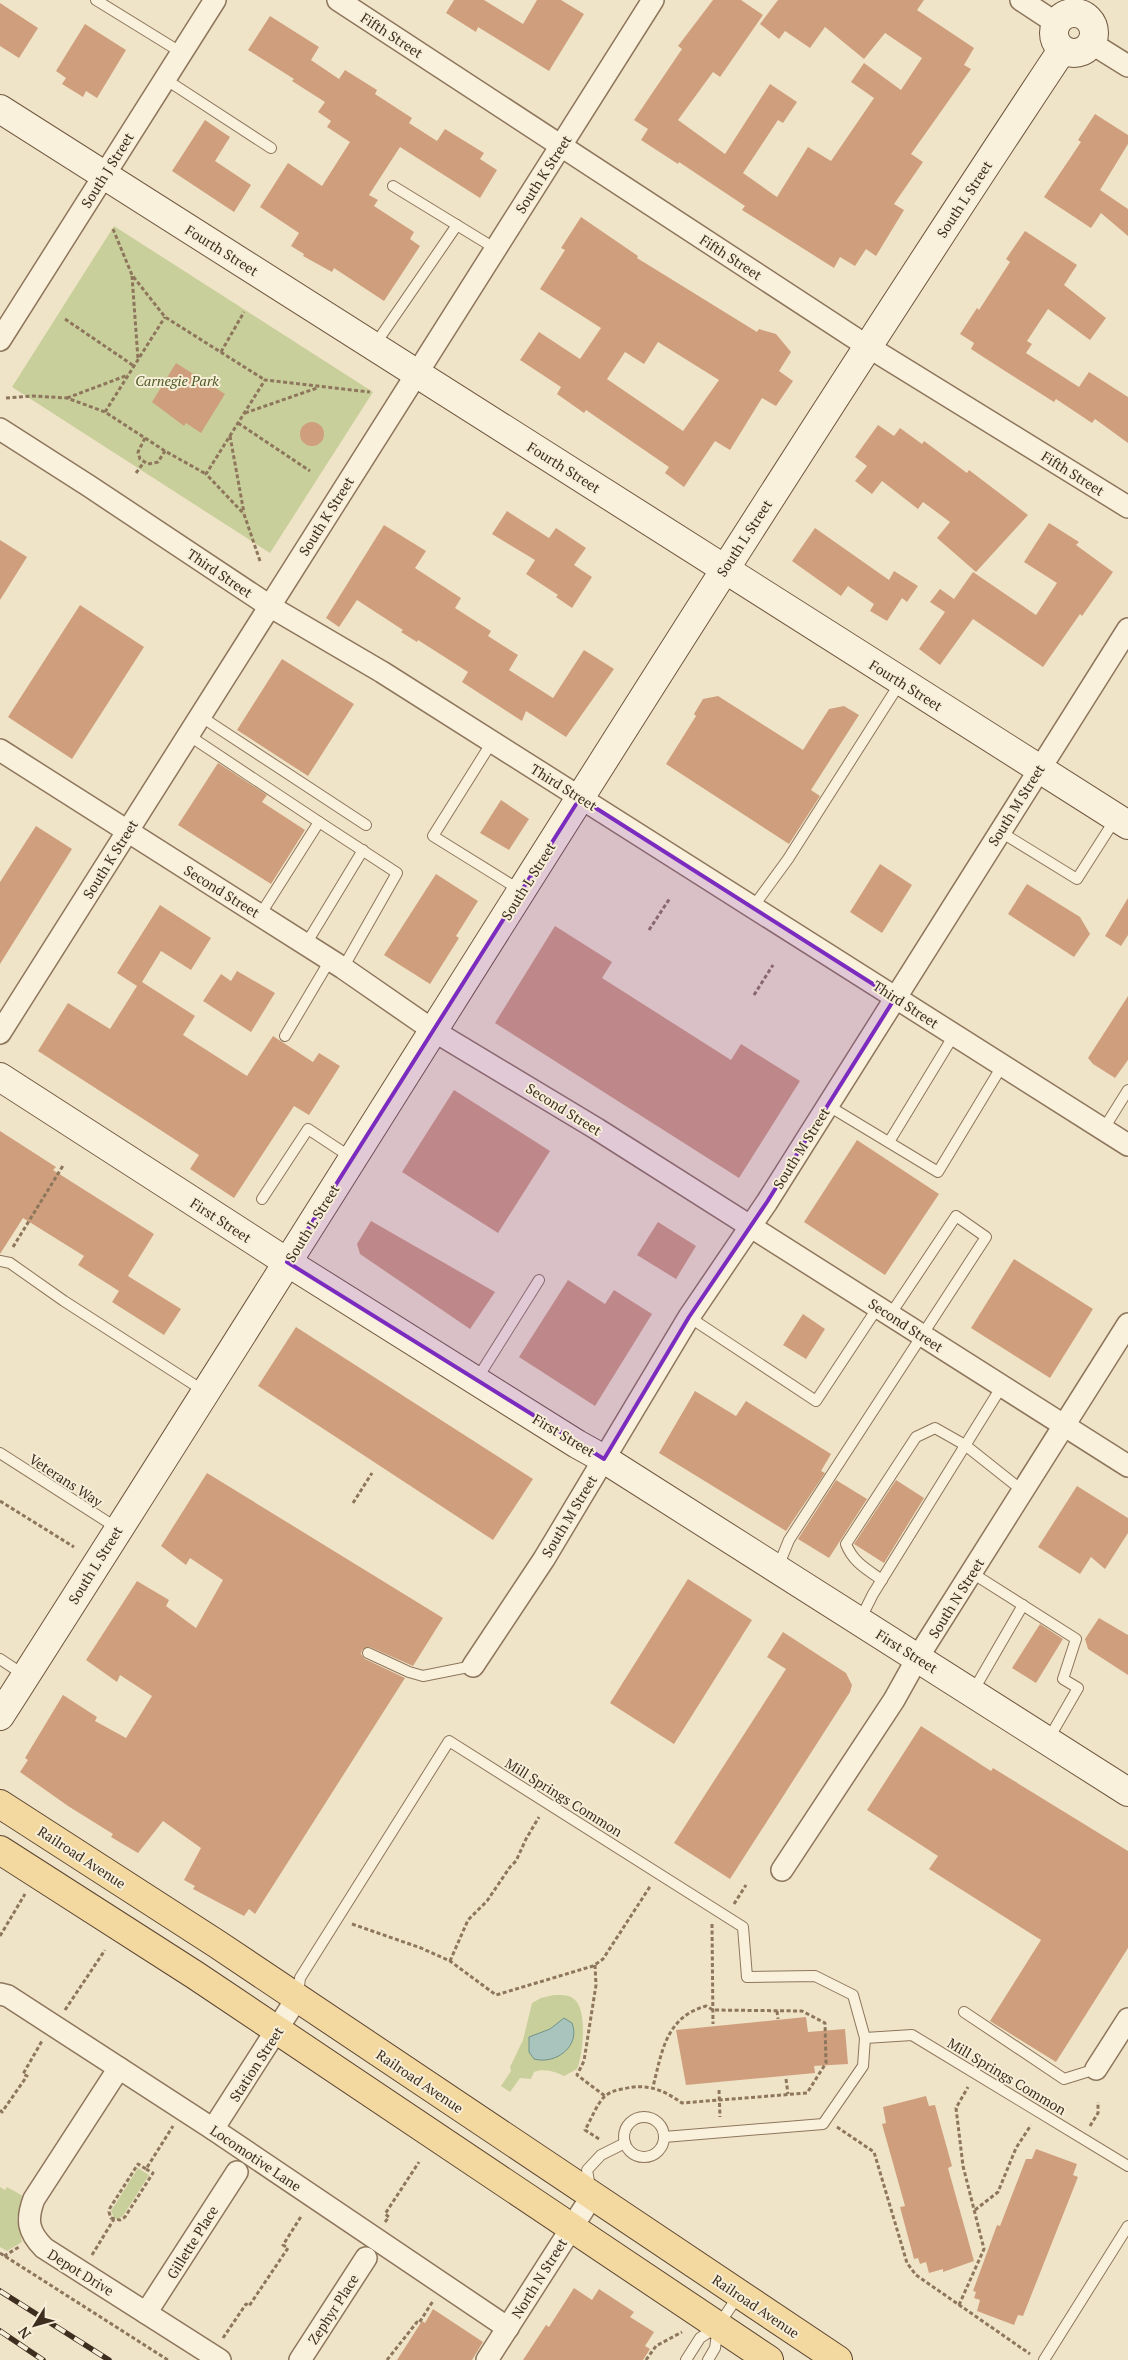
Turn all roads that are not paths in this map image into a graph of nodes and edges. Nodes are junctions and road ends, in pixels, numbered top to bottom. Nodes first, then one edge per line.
1 (96, 0) edge
2 (215, 0) edge
3 (338, 0) edge
4 (653, 0) edge
5 (1021, 0) edge
6 (1089, 8) edge
7 (1056, 23) junction
8 (1091, 43) junction
9 (1062, 50) junction
10 (182, 53) junction
11 (1128, 66) edge
12 (165, 79) junction
13 (0, 109) edge
14 (562, 146) junction
15 (271, 148) dead end
16 (104, 175) junction
17 (393, 186) dead end
18 (457, 225) junction
19 (496, 249) junction
20 (0, 340) edge
21 (867, 346) junction
22 (374, 347) junction
23 (416, 373) junction
24 (0, 430) edge
25 (1128, 507) edge
26 (724, 569) junction
27 (271, 608) junction
28 (1128, 629) edge
29 (900, 682) junction
30 (200, 716) junction
31 (188, 735) junction
32 (492, 742) junction
33 (0, 750) edge
34 (1039, 769) junction
35 (580, 798) junction
36 (1122, 821) edge
37 (319, 822) junction
38 (366, 825) dead end
39 (128, 831) junction
40 (1000, 831) junction
41 (364, 850) junction
42 (521, 891) junction
43 (753, 907) junction
44 (260, 915) junction
45 (306, 944) junction
46 (337, 964) junction
47 (895, 998) junction
48 (434, 1031) junction
49 (0, 1033) edge
50 (954, 1035) junction
51 (285, 1036) dead end
52 (1002, 1066) junction
53 (0, 1077) edge
54 (1128, 1090) edge
55 (827, 1105) junction
56 (1103, 1130) junction
57 (889, 1142) junction
58 (1128, 1146) edge
59 (353, 1158) junction
60 (262, 1199) dead end
61 (750, 1226) junction
62 (0, 1261) edge
63 (287, 1262) junction
64 (539, 1280) dead end
65 (884, 1311) junction
66 (689, 1316) junction
67 (1128, 1324) edge
68 (920, 1335) junction
69 (476, 1380) junction
70 (1002, 1386) junction
71 (205, 1392) junction
72 (1064, 1425) junction
73 (964, 1445) junction
74 (0, 1453) edge
75 (604, 1458) junction
76 (1128, 1466) edge
77 (1022, 1491) junction
78 (118, 1528) junction
79 (778, 1569) junction
80 (972, 1574) junction
81 (882, 1580) junction
82 (1023, 1605) junction
83 (860, 1621) junction
84 (368, 1653) dead end
85 (918, 1657) junction
86 (0, 1659) edge
87 (473, 1666) joint
88 (26, 1676) junction
89 (972, 1693) junction
90 (0, 1716) edge
91 (1047, 1741) junction
92 (1128, 1792) edge
93 (0, 1804) edge
94 (0, 1850) edge
95 (782, 1870) dead end
96 (0, 1994) edge
97 (297, 1998) junction
98 (964, 2012) dead end
99 (1128, 2019) edge
100 (278, 2030) junction
101 (865, 2038) junction
102 (119, 2068) junction
103 (1096, 2069) joint
104 (214, 2129) junction
105 (664, 2137) junction
106 (625, 2143) junction
107 (1128, 2166) edge
108 (237, 2172) dead end
109 (592, 2196) junction
110 (1128, 2226) edge
111 (571, 2228) junction
112 (366, 2258) dead end
113 (739, 2294) junction
114 (146, 2313) junction
115 (718, 2326) junction
116 (508, 2328) junction
117 (221, 2350) edge
118 (300, 2360) edge
119 (487, 2360) edge
120 (686, 2360) edge
121 (708, 2360) edge
122 (769, 2360) edge
123 (838, 2360) edge
124 (1044, 2360) edge

1 - 10 lane
2 - 10 street, South J Street
3 - 14 street, Fifth Street
4 - 14 street, South K Street
5 - 7 street
6 - 7 main road
6 - 8 main road
7 - 9 main road
8 - 9 main road
8 - 11 street
9 - 21 main road, South L Street
10 - 12 street, South J Street
12 - 15 lane
12 - 16 street, South J Street
13 - 16 main road, Fourth Street
14 - 19 street, South K Street
14 - 21 street, Fifth Street
16 - 20 street, South J Street
16 - 22 main road, Fourth Street
17 - 18 lane
18 - 19 lane
18 - 22 lane
19 - 23 street, South K Street
21 - 25 street, Fifth Street
21 - 26 main road, South L Street
22 - 23 main road, Fourth Street
23 - 26 main road, Fourth Street
23 - 27 street, South K Street
24 - 27 street, Third Street
26 - 29 main road, Fourth Street
26 - 35 main road, South L Street
27 - 30 street, South K Street
27 - 32 street, Third Street
28 - 34 street, South M Street
29 - 34 main road, Fourth Street
29 - 43 lane
30 - 31 street, South K Street
30 - 38 lane
31 - 37 lane
31 - 39 street, South K Street
32 - 35 street, Third Street
32 - 42 lane
33 - 39 street, Second Street
34 - 36 main road, Fourth Street
34 - 40 street, South M Street
35 - 42 main road, South L Street
35 - 43 street, Third Street
36 - 40 lane
37 - 41 lane
37 - 44 lane
39 - 44 street, Second Street
39 - 49 street, South K Street
40 - 47 street, South M Street
41 - 45 lane
41 - 46 lane
42 - 48 main road, South L Street
43 - 47 street, Third Street
44 - 45 street, Second Street
45 - 46 street, Second Street
46 - 48 street, Second Street
46 - 51 lane
47 - 50 street, Third Street
47 - 55 street, South M Street
48 - 59 main road, South L Street
48 - 61 street, Second Street
50 - 52 street, Third Street
50 - 57 lane
52 - 56 street, Third Street
52 - 57 lane
53 - 63 main road, First Street
54 - 56 lane
55 - 57 lane
55 - 61 street, South M Street
56 - 58 street, Third Street
59 - 60 lane
59 - 63 main road, South L Street
61 - 65 street, Second Street
61 - 66 street, South M Street
62 - 71 lane
63 - 69 main road, First Street
63 - 71 main road, South L Street
64 - 69 lane
65 - 66 lane
65 - 68 street, Second Street
65 - 68 lane
66 - 75 street, South M Street
67 - 72 street, South N Street
68 - 70 street, Second Street
68 - 79 lane
69 - 75 main road, First Street
70 - 72 street, Second Street
70 - 73 lane
71 - 78 main road, South L Street
72 - 76 street, Second Street
72 - 77 street, South N Street
73 - 77 lane
73 - 81 lane
73 - 81 lane
74 - 78 lane, Veterans Way
75 - 79 main road, First Street
75 - 87 street, South M Street
77 - 80 street, South N Street
78 - 88 main road, South L Street
79 - 83 main road, First Street
80 - 82 lane
80 - 85 street, South N Street
81 - 83 lane
82 - 89 lane
82 - 91 lane
83 - 85 main road, First Street
84 - 87 lane
85 - 89 main road, First Street
85 - 95 street, South N Street
86 - 88 lane
88 - 90 main road, South L Street
89 - 91 main road, First Street
91 - 92 main road, First Street
93 - 97 main road, Railroad Avenue
94 - 100 main road
96 - 102 street, Locomotive Lane
97 - 100 street, Station Street
97 - 101 lane, Mill Springs Common
97 - 109 main road, Railroad Avenue
98 - 103 lane
99 - 103 street
100 - 104 street, Station Street
100 - 111 main road
101 - 105 lane, Mill Springs Common
101 - 107 lane, Mill Springs Common
102 - 104 street, Locomotive Lane
102 - 114 street, Depot Drive
104 - 116 street, Locomotive Lane
105 - 106 lane
105 - 106 lane
106 - 109 lane
108 - 114 street, Gillette Place
109 - 111 street, North N Street
109 - 113 main road, Railroad Avenue
110 - 124 lane
111 - 115 main road
111 - 116 street, North N Street
112 - 118 street, Zephyr Place
113 - 115 lane
113 - 123 main road, Railroad Avenue
114 - 117 street, Depot Drive
115 - 120 lane
115 - 121 lane
115 - 122 main road
116 - 119 street, North N Street

